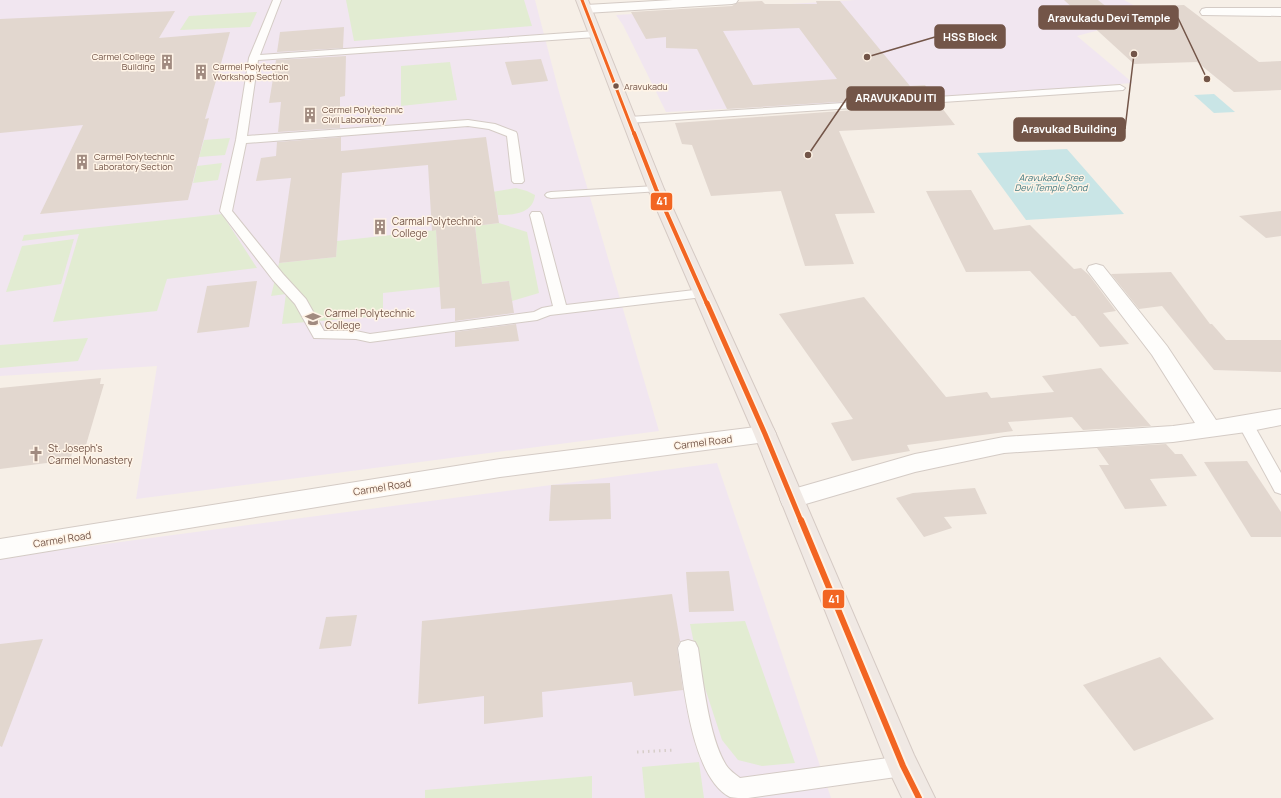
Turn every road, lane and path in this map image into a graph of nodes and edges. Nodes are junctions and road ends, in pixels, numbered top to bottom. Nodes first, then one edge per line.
1 (277, 0) edge
2 (732, 0) edge
3 (584, 5) edge
4 (1206, 12) dead end
5 (1281, 12) edge
6 (596, 34) junction
7 (254, 58) junction
8 (1120, 88) dead end
9 (629, 120) junction
10 (241, 140) junction
11 (518, 181) dead end
12 (656, 188) junction
13 (551, 196) dead end
14 (536, 215) dead end
15 (1096, 270) dead end
16 (703, 293) junction
17 (561, 310) junction
18 (1281, 417) edge
19 (1246, 424) junction
20 (1210, 429) junction
21 (765, 434) junction
22 (1281, 488) edge
23 (792, 499) junction
24 (0, 549) edge
25 (688, 648) dead end
26 (675, 750) dead end
27 (637, 752) dead end
28 (903, 766) junction
29 (734, 794) edge
30 (918, 798) edge

1 - 7 lane
2 - 3 street
3 - 6 highway
4 - 5 street
6 - 7 lane
6 - 9 highway
7 - 10 lane
8 - 9 lane
9 - 12 highway
10 - 11 lane
10 - 17 lane
12 - 13 lane
12 - 16 highway
14 - 17 lane
15 - 20 street
16 - 17 lane
16 - 21 highway
18 - 19 street
19 - 20 street
19 - 22 lane
20 - 23 street
21 - 23 highway
21 - 24 street, Carmel Road
23 - 28 highway
25 - 29 lane
26 - 27 path
28 - 29 lane
28 - 30 highway

